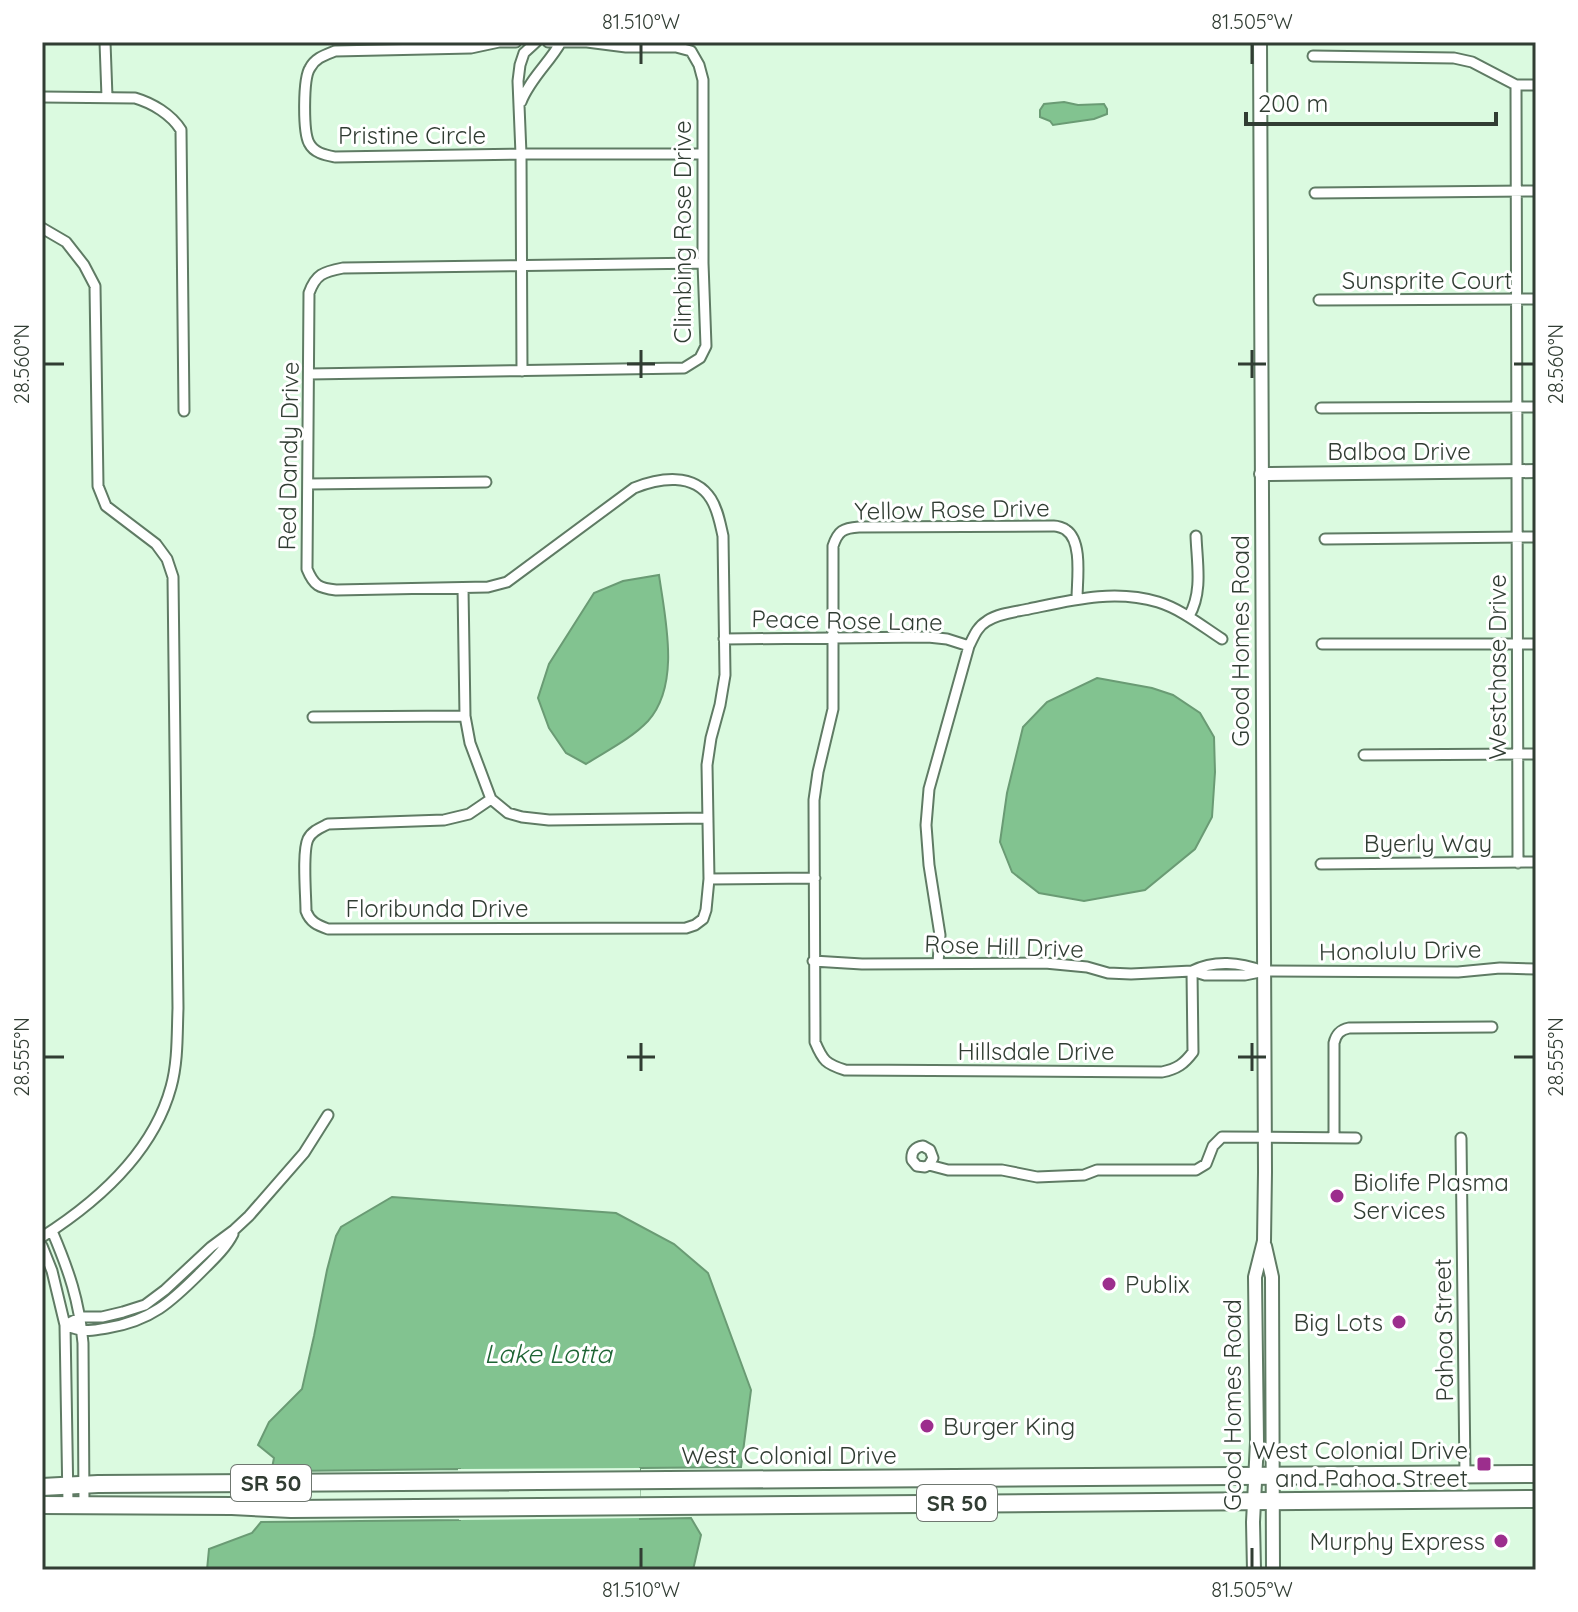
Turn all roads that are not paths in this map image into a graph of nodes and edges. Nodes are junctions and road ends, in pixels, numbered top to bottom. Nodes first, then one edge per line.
1 (105, 42) edge
2 (516, 42) edge
3 (536, 42) edge
4 (548, 42) edge
5 (561, 42) edge
6 (1260, 42) edge
7 (1313, 56) dead end
8 (1516, 85) junction
9 (1536, 85) edge
10 (42, 97) edge
11 (107, 97) junction
12 (520, 105) junction
13 (521, 154) junction
14 (703, 154) junction
15 (1516, 191) junction
16 (1536, 191) edge
17 (1315, 193) dead end
18 (42, 228) edge
19 (703, 263) junction
20 (522, 266) junction
21 (1517, 299) junction
22 (1536, 299) edge
23 (1319, 300) dead end
24 (522, 371) junction
25 (309, 374) junction
26 (1517, 407) junction
27 (1536, 407) edge
28 (1321, 408) dead end
29 (184, 411) dead end
30 (1517, 471) junction
31 (1536, 471) edge
32 (1261, 474) junction
33 (486, 482) dead end
34 (308, 484) junction
35 (1196, 536) dead end
36 (1517, 537) junction
37 (1536, 537) edge
38 (1325, 539) dead end
39 (463, 588) junction
40 (1077, 599) junction
41 (1189, 616) junction
42 (833, 637) junction
43 (724, 639) junction
44 (1222, 639) dead end
45 (1322, 644) dead end
46 (1518, 644) junction
47 (1536, 644) edge
48 (969, 646) junction
49 (465, 716) junction
50 (313, 717) dead end
51 (1518, 754) junction
52 (1536, 754) edge
53 (1364, 755) dead end
54 (491, 799) junction
55 (708, 818) junction
56 (1536, 862) edge
57 (1518, 863) junction
58 (1321, 864) dead end
59 (815, 878) junction
60 (709, 879) junction
61 (813, 961) junction
62 (938, 963) junction
63 (1536, 969) edge
64 (1192, 971) junction
65 (1265, 971) junction
66 (1492, 1027) dead end
67 (814, 1033) joint
68 (328, 1115) dead end
69 (1264, 1137) junction
70 (1334, 1138) junction
71 (1356, 1138) dead end
72 (1461, 1138) dead end
73 (929, 1165) dead end
74 (234, 1230) junction
75 (52, 1231) junction
76 (42, 1237) edge
77 (42, 1246) edge
78 (81, 1317) junction
79 (65, 1325) junction
80 (82, 1332) junction
81 (1465, 1474) junction
82 (1536, 1474) edge
83 (1264, 1476) junction
84 (1061, 1477) junction
85 (746, 1479) junction
86 (76, 1486) junction
87 (42, 1487) edge
88 (1536, 1499) edge
89 (1255, 1501) junction
90 (1273, 1501) junction
91 (1001, 1503) junction
92 (76, 1504) junction
93 (42, 1505) edge
94 (746, 1505) junction
95 (1254, 1570) edge
96 (1273, 1570) edge

1 - 11 street
2 - 13 street, Pristine Circle
3 - 12 street
4 - 5 street, Climbing Rose Drive
5 - 12 street
5 - 14 street, Climbing Rose Drive
6 - 32 street, Good Homes Road
7 - 8 street
8 - 9 street
8 - 15 street, Westchase Drive
10 - 11 street
11 - 29 street
12 - 13 street
13 - 14 street
13 - 20 street
14 - 19 street, Climbing Rose Drive
15 - 16 street
15 - 17 street
15 - 21 street, Westchase Drive
18 - 75 street
19 - 20 street, Red Dandy Drive
19 - 24 street, Climbing Rose Drive
20 - 24 street
20 - 25 street, Red Dandy Drive
21 - 22 street, Sunsprite Court
21 - 23 street, Sunsprite Court
21 - 26 street, Westchase Drive
24 - 25 street, Climbing Rose Drive
25 - 34 street, Red Dandy Drive
26 - 27 street
26 - 28 street
26 - 30 street, Westchase Drive
30 - 31 street, Balboa Drive
30 - 32 street, Balboa Drive
30 - 36 street, Westchase Drive
32 - 65 street, Good Homes Road
33 - 34 street
34 - 39 street, Red Dandy Drive
35 - 41 street
36 - 37 street
36 - 38 street
36 - 46 street, Westchase Drive
39 - 43 street, Red Dandy Drive
39 - 49 street
40 - 41 street
40 - 42 street, Yellow Rose Drive
40 - 48 street
41 - 44 street
42 - 43 street, Peace Rose Lane
42 - 48 street, Peace Rose Lane
42 - 59 street, Yellow Rose Drive
43 - 55 street, Red Dandy Drive
45 - 46 street
46 - 47 street
46 - 51 street, Westchase Drive
48 - 62 street
49 - 50 street
49 - 54 street
51 - 52 street
51 - 53 street
51 - 57 street, Westchase Drive
54 - 55 street
54 - 60 street, Floribunda Drive
55 - 60 street, Red Dandy Drive
56 - 57 street, Byerly Way
57 - 58 street, Byerly Way
59 - 60 street
59 - 61 street, Yellow Rose Drive
61 - 62 street, Rose Hill Drive
61 - 67 street, Yellow Rose Drive
62 - 64 street, Rose Hill Drive
63 - 65 street, Honolulu Drive
64 - 65 street, Rose Hill Drive
64 - 67 street, Hillsdale Drive
65 - 69 street, Good Homes Road
66 - 70 street
68 - 74 street
69 - 70 street
69 - 73 street
69 - 83 street, Good Homes Road
70 - 71 street
72 - 81 street, Pahoa Street
74 - 78 street
74 - 80 street
75 - 76 street
75 - 78 street
77 - 79 street
78 - 79 street
78 - 80 street
79 - 80 street
79 - 86 street
80 - 86 street
81 - 82 highway, West Colonial Drive / SR 50
81 - 83 highway, West Colonial Drive / SR 50
83 - 84 highway, West Colonial Drive / SR 50
83 - 89 street, Good Homes Road
83 - 90 street, Good Homes Road
84 - 85 highway, West Colonial Drive / SR 50
84 - 91 highway
85 - 86 highway, West Colonial Drive / SR 50
85 - 94 highway
86 - 87 highway, West Colonial Drive / SR 50
86 - 92 street
86 - 92 street
88 - 90 highway, West Colonial Drive / SR 50
89 - 90 highway, West Colonial Drive / SR 50
89 - 91 highway, West Colonial Drive / SR 50
89 - 95 street, Good Homes Road
90 - 96 street, Good Homes Road
91 - 94 highway, West Colonial Drive / SR 50
92 - 93 highway, West Colonial Drive / SR 50
92 - 94 highway, West Colonial Drive / SR 50

